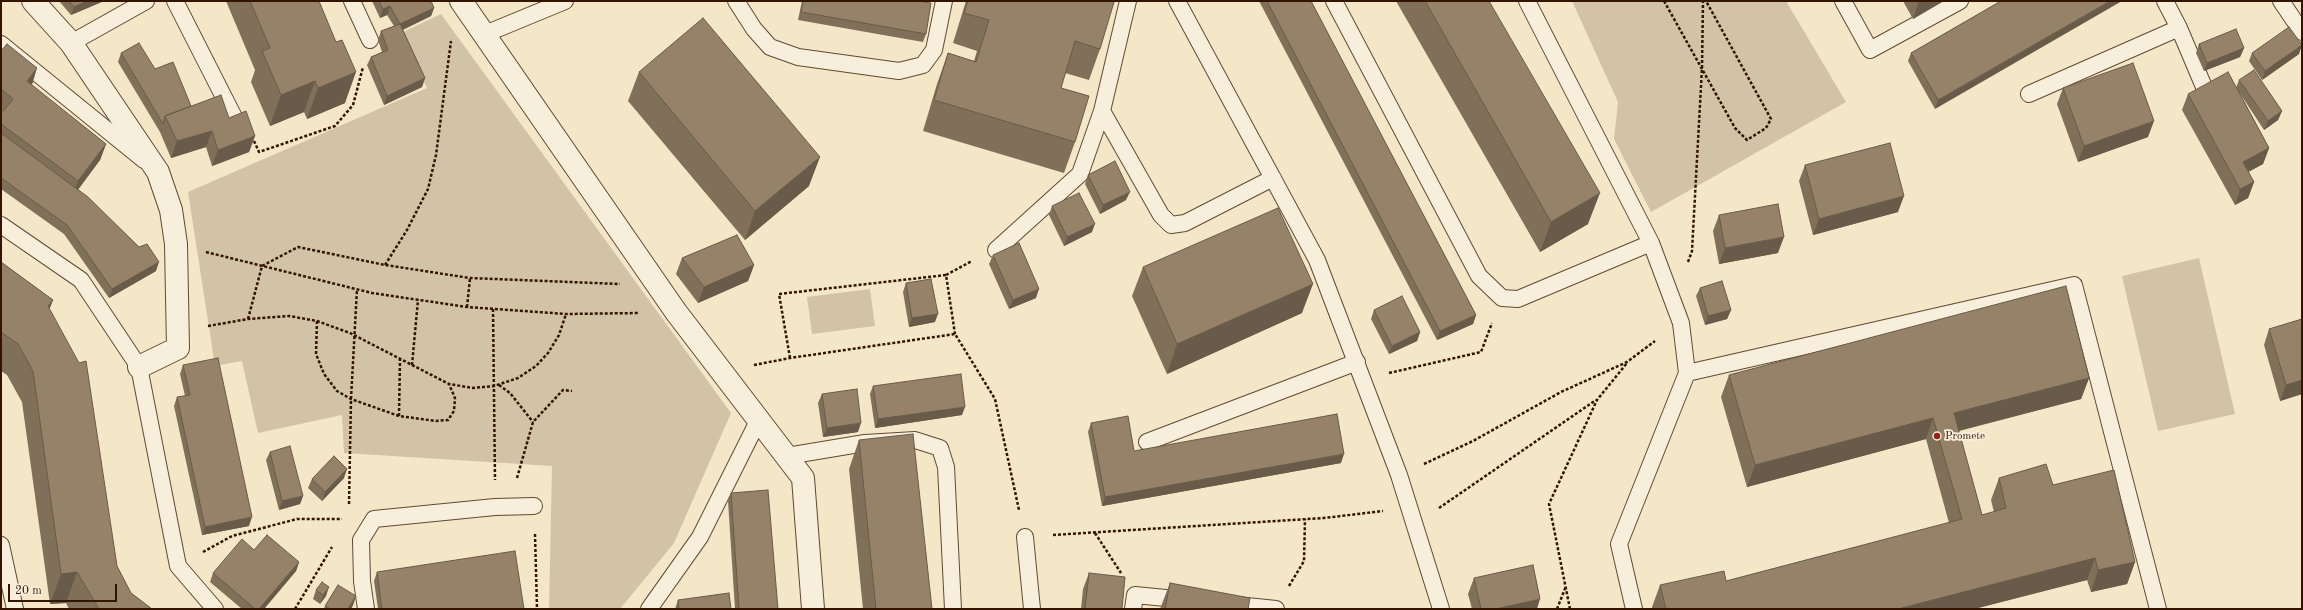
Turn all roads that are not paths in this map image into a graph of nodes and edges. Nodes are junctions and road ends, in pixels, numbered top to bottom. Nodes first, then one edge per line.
1 (33, 1) edge
2 (146, 1) edge
3 (175, 1) edge
4 (352, 1) edge
5 (461, 1) edge
6 (565, 1) edge
7 (736, 1) edge
8 (944, 1) edge
9 (1128, 1) edge
10 (1178, 1) edge
11 (1334, 1) edge
12 (1527, 1) edge
13 (1843, 1) edge
14 (1960, 1) edge
15 (2165, 1) edge
16 (2281, 1) edge
17 (2179, 28) junction
18 (2302, 32) edge
19 (485, 34) junction
20 (370, 40) road end
21 (71, 43) junction
22 (1, 44) edge
23 (2204, 87) edge
24 (2029, 94) dead end
25 (1102, 111) junction
26 (236, 121) edge
27 (158, 172) junction
28 (1273, 178) junction
29 (1, 225) edge
30 (1651, 243) junction
31 (996, 250) dead end
32 (1357, 362) junction
33 (139, 367) junction
34 (1687, 373) junction
35 (758, 421) junction
36 (1147, 442) dead end
37 (787, 456) junction
38 (534, 506) road end
39 (1025, 537) road end
40 (1, 545) edge
41 (1134, 602) edge
42 (15, 609) edge
43 (215, 609) edge
44 (366, 609) edge
45 (649, 609) edge
46 (813, 609) edge
47 (953, 609) edge
48 (1032, 609) edge
49 (1270, 609) edge
50 (1441, 609) edge
51 (1634, 609) edge
52 (2158, 609) edge

1 - 21 street
2 - 21 lane
3 - 26 lane
4 - 20 lane
5 - 19 street
6 - 19 lane
7 - 8 lane
9 - 25 lane
10 - 28 lane
11 - 30 lane
12 - 30 lane
13 - 14 lane
15 - 17 lane
16 - 18 lane
17 - 23 lane
17 - 24 lane
19 - 35 street
21 - 27 street
22 - 27 lane
25 - 28 lane
25 - 31 lane
27 - 33 street
28 - 32 lane
29 - 33 lane
30 - 34 lane
32 - 36 lane
32 - 50 lane
33 - 43 lane
34 - 51 lane
34 - 52 lane
35 - 37 street
35 - 45 lane
37 - 46 street
37 - 47 lane
38 - 44 lane
39 - 48 lane
40 - 42 lane
41 - 49 lane

